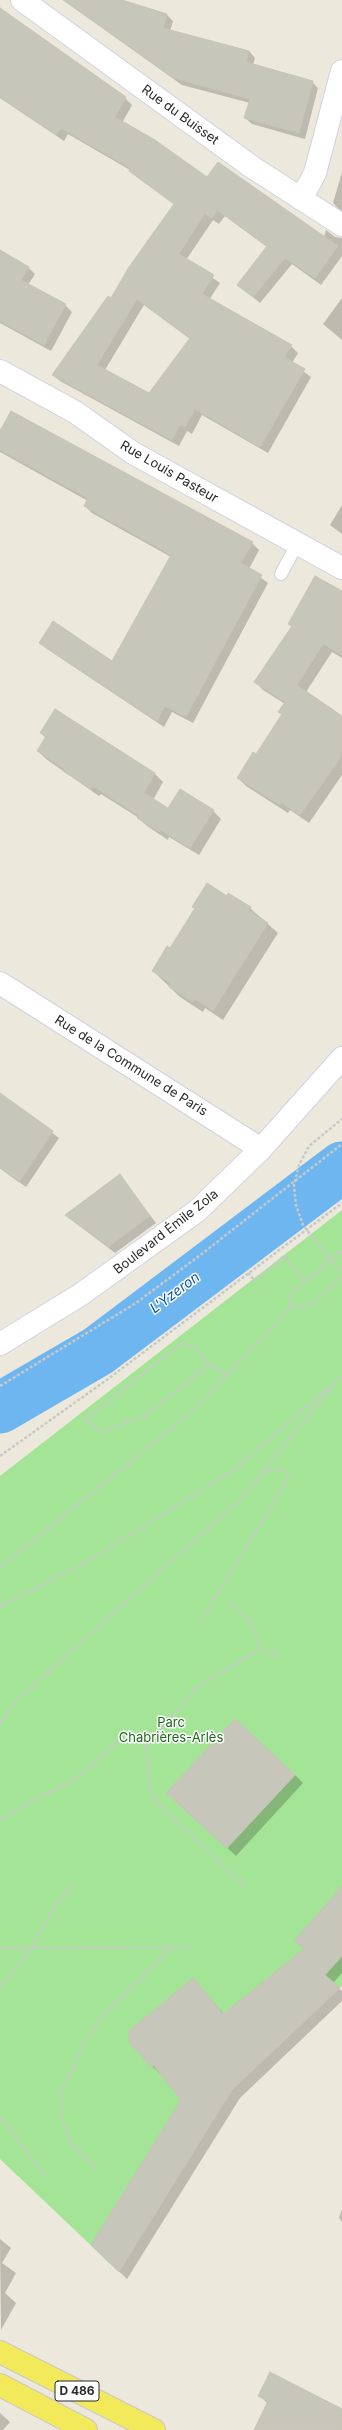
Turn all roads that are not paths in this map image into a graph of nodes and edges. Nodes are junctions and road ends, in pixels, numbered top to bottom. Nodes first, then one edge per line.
1 (22, 0) edge
2 (342, 71) edge
3 (301, 198) junction
4 (342, 225) edge
5 (0, 371) edge
6 (297, 544) junction
7 (342, 568) edge
8 (281, 574) dead end
9 (0, 983) edge
10 (342, 1058) edge
11 (261, 1149) junction
12 (0, 1344) edge
13 (0, 2352) edge
14 (0, 2385) edge
15 (86, 2430) edge
16 (154, 2430) edge

1 - 3 street, Rue du Buisset
2 - 3 street
3 - 4 street, Rue du Buisset
5 - 6 street, Rue Louis Pasteur
6 - 7 street, Rue Louis Pasteur
6 - 8 lane
9 - 11 street, Rue de la Commune de Paris
10 - 11 street, Boulevard Émile Zola
11 - 12 street, Boulevard Émile Zola
13 - 16 main road, D 486
14 - 15 main road, D 486

